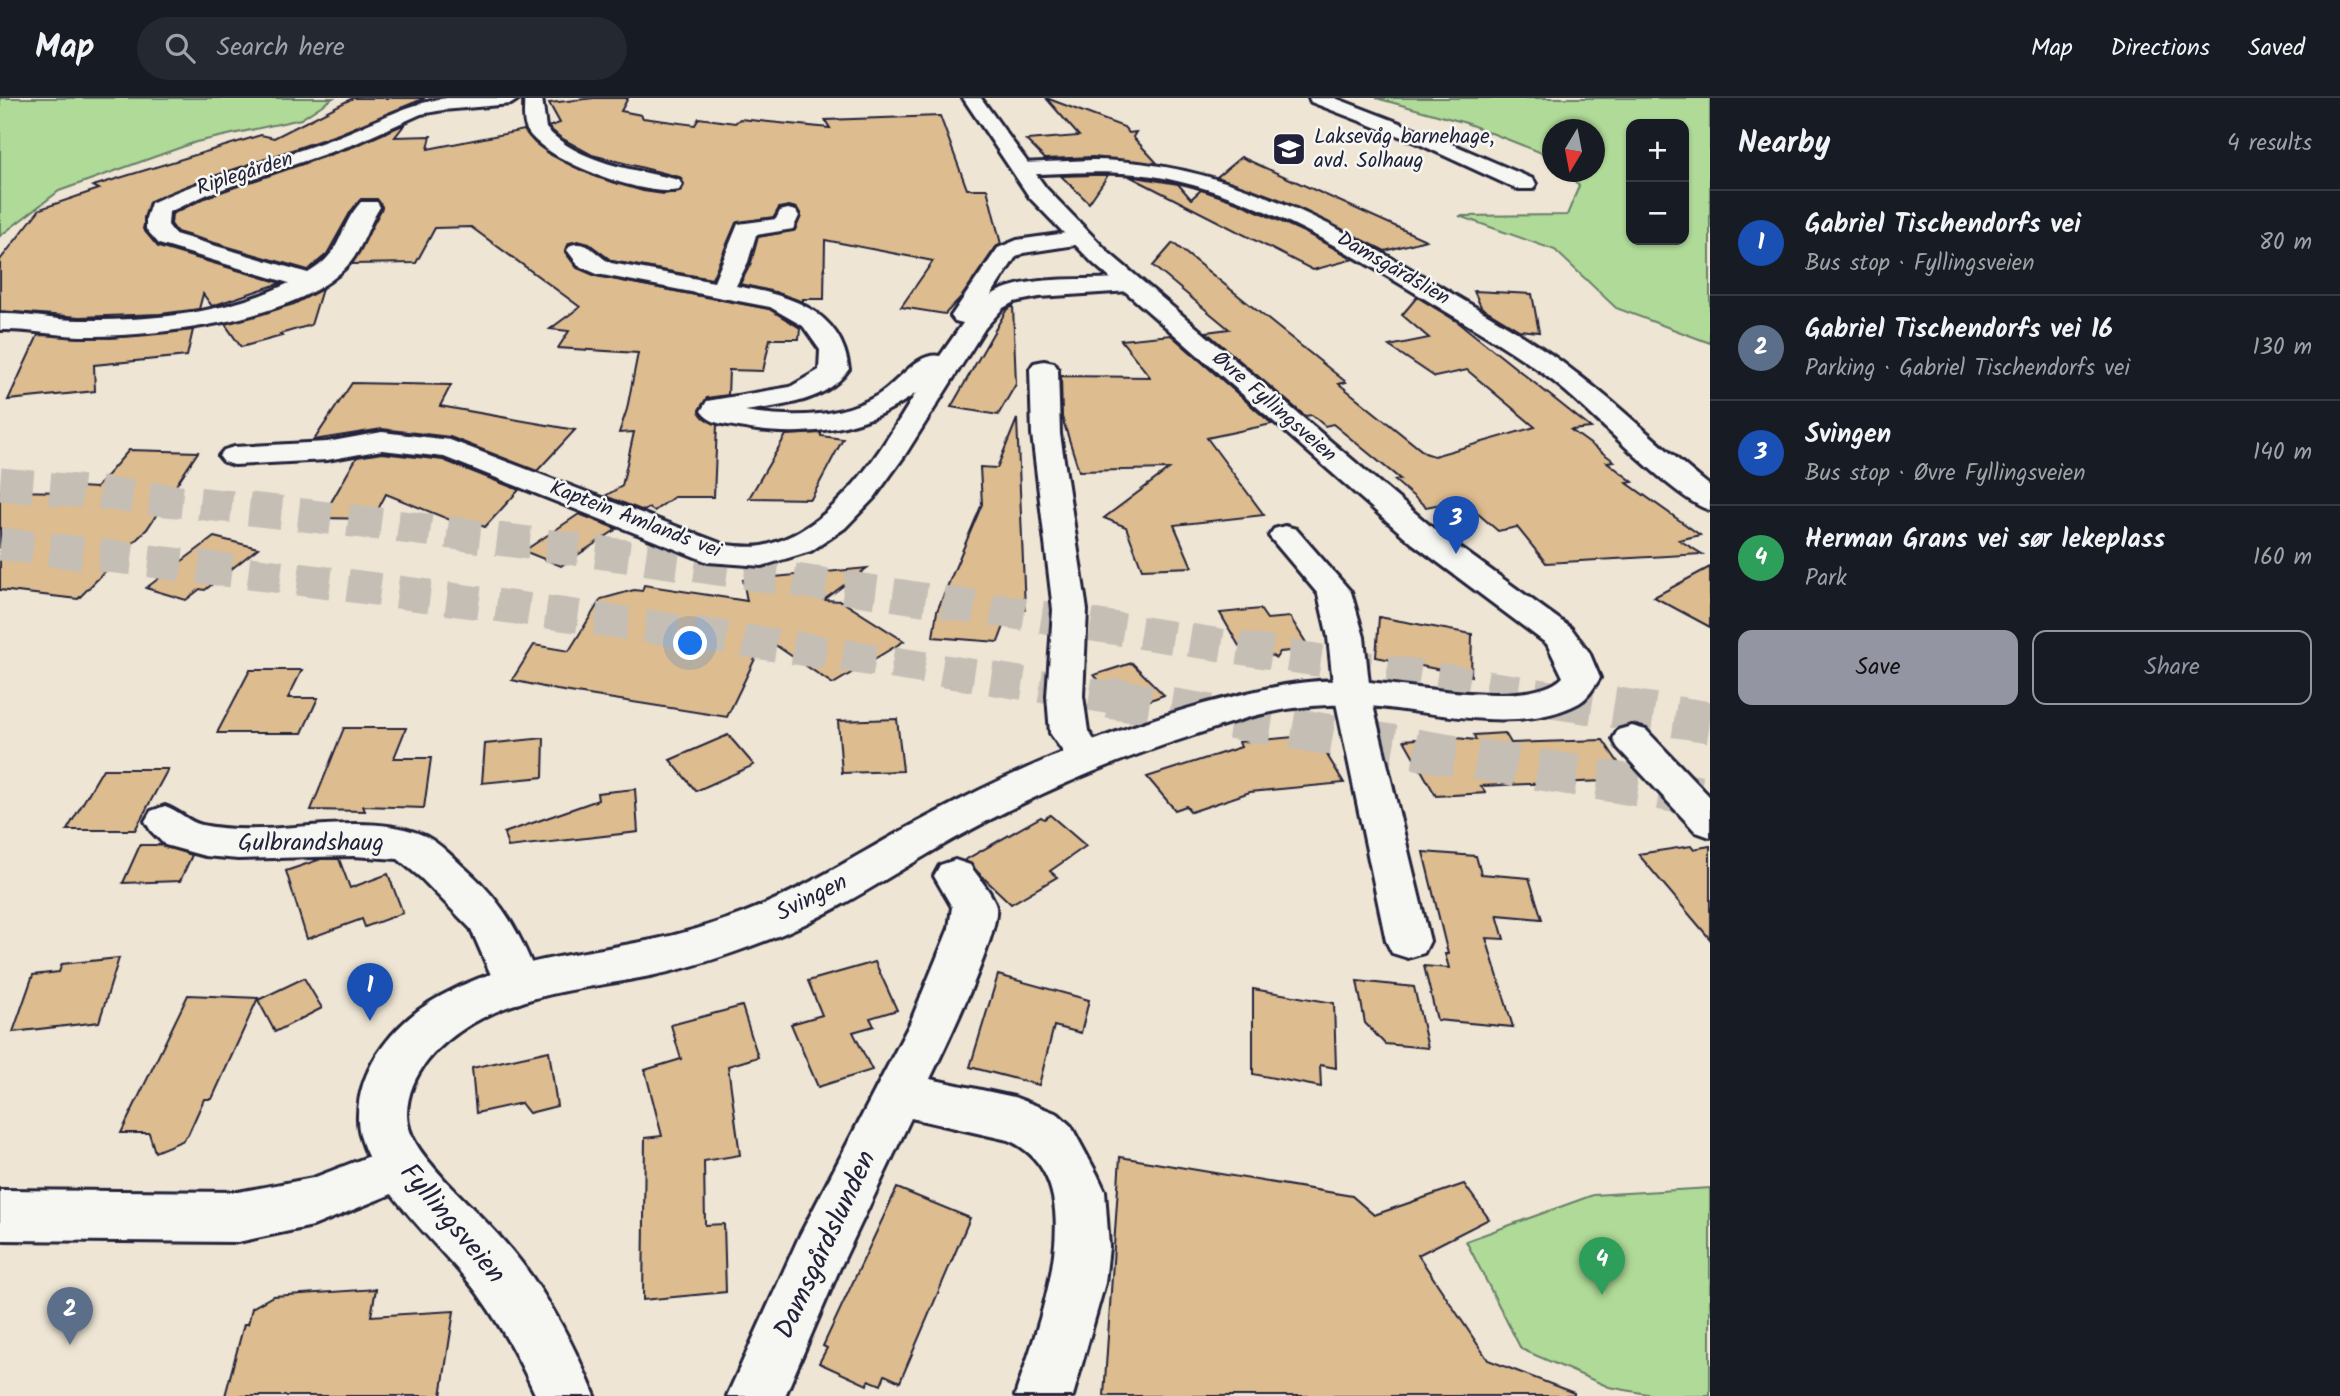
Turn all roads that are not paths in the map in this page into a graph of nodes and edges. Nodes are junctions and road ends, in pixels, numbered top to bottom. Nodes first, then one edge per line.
1 (511, 98) edge
2 (533, 98) edge
3 (972, 98) edge
4 (1318, 98) edge
5 (1021, 169) junction
6 (671, 184) dead end
7 (1525, 184) dead end
8 (369, 207) dead end
9 (788, 216) dead end
10 (1080, 238) junction
11 (579, 250) dead end
12 (311, 282) junction
13 (1130, 284) junction
14 (722, 289) junction
15 (0, 322) edge
16 (1044, 369) dead end
17 (234, 456) dead end
18 (1710, 501) edge
19 (1285, 536) dead end
20 (1352, 693) junction
21 (1569, 694) joint
22 (1632, 739) dead end
23 (1087, 757) junction
24 (165, 821) dead end
25 (1710, 822) edge
26 (955, 876) dead end
27 (1408, 941) dead end
28 (517, 985) junction
29 (898, 1094) junction
30 (401, 1167) junction
31 (0, 1215) edge
32 (566, 1396) edge
33 (756, 1396) edge
34 (1044, 1396) edge

1 - 12 street, Riplegården
2 - 6 street
3 - 5 street, Øvre Fyllingsveien
4 - 7 street
5 - 10 street, Øvre Fyllingsveien
5 - 18 street, Damsgårdslien
8 - 12 street
9 - 14 street
10 - 13 street, Øvre Fyllingsveien
10 - 14 street
11 - 14 street
12 - 15 street
13 - 17 street, Kaptein Amlands vei
13 - 21 street, Øvre Fyllingsveien
16 - 23 street
19 - 20 street
20 - 21 street, Svingen
20 - 23 street, Svingen
20 - 27 street
22 - 25 street
23 - 28 street, Svingen
24 - 28 street, Gulbrandshaug
26 - 29 street, Damsgårdslunden
28 - 30 street, Fyllingsveien
29 - 33 street, Damsgårdslunden
29 - 34 street
30 - 31 street
30 - 32 street, Fyllingsveien

